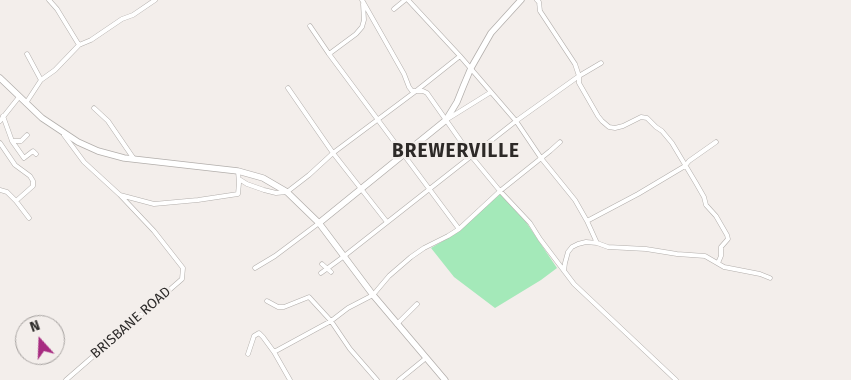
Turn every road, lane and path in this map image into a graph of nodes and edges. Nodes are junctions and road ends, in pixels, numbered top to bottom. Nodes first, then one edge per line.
1 (49, 0) edge
2 (155, 0) edge
3 (407, 0) edge
4 (521, 0) edge
5 (536, 0) edge
6 (362, 1) edge
7 (394, 9) dead end
8 (310, 26) dead end
9 (78, 46) junction
10 (27, 54) dead end
11 (329, 54) junction
12 (460, 56) junction
13 (601, 63) dead end
14 (471, 68) junction
15 (579, 76) junction
16 (0, 78) edge
17 (42, 80) junction
18 (288, 88) dead end
19 (416, 92) junction
20 (491, 92) junction
21 (19, 97) junction
22 (26, 103) junction
23 (94, 108) dead end
24 (3, 116) junction
25 (379, 119) junction
26 (446, 120) junction
27 (0, 121) edge
28 (516, 121) junction
29 (62, 133) junction
30 (27, 135) dead end
31 (12, 141) junction
32 (560, 142) dead end
33 (716, 142) dead end
34 (0, 143) edge
35 (333, 153) junction
36 (36, 154) dead end
37 (404, 154) junction
38 (472, 157) junction
39 (541, 158) junction
40 (134, 159) junction
41 (685, 166) junction
42 (238, 171) junction
43 (239, 179) junction
44 (429, 188) junction
45 (360, 189) junction
46 (0, 190) edge
47 (500, 191) junction
48 (287, 192) junction
49 (120, 195) junction
50 (16, 201) junction
51 (29, 218) dead end
52 (586, 221) junction
53 (319, 222) junction
54 (387, 222) junction
55 (459, 229) junction
56 (597, 243) junction
57 (344, 257) junction
58 (322, 264) dead end
59 (718, 264) junction
60 (255, 268) dead end
61 (326, 269) junction
62 (564, 271) junction
63 (331, 272) dead end
64 (320, 273) dead end
65 (770, 278) dead end
66 (373, 295) junction
67 (267, 301) dead end
68 (417, 304) dead end
69 (331, 321) junction
70 (397, 324) junction
71 (274, 352) junction
72 (248, 354) dead end
73 (426, 358) junction
74 (66, 380) edge
75 (290, 380) edge
76 (377, 380) edge
77 (399, 380) edge
78 (445, 380) edge
79 (676, 380) edge

1 - 9 street
2 - 9 street
3 - 7 street
3 - 12 street
4 - 14 main road
5 - 15 street
6 - 11 street
6 - 19 street
8 - 11 street
9 - 17 street
10 - 17 street
11 - 25 street
12 - 14 street
12 - 19 street
13 - 15 street
14 - 20 street
14 - 26 main road
15 - 28 street
15 - 41 street
16 - 21 main road
17 - 22 street
18 - 35 street
19 - 25 street
19 - 26 street
20 - 26 street
20 - 28 street
21 - 22 main road
21 - 24 street
22 - 29 main road
23 - 40 street
24 - 27 street
24 - 31 street
25 - 35 street
25 - 37 street
26 - 37 main road
26 - 38 street
28 - 38 street
28 - 39 street
29 - 40 main road
29 - 49 street, BRISBANE ROAD
30 - 31 street
31 - 36 street
32 - 39 street
33 - 41 street
34 - 50 street
35 - 45 street
35 - 48 street
37 - 44 street
37 - 45 main road
38 - 44 street
38 - 47 street
39 - 47 street
39 - 52 street
40 - 42 main road
41 - 52 street
41 - 59 street
42 - 43 street
42 - 48 main road
43 - 48 street
43 - 49 street
44 - 54 street
44 - 55 street
45 - 53 main road
45 - 54 street
46 - 50 street
47 - 55 street
47 - 62 street
48 - 53 main road
49 - 74 street, BRISBANE ROAD
50 - 51 street
52 - 56 street
53 - 57 main road
53 - 60 street
54 - 57 street
55 - 66 street
56 - 59 street
56 - 62 street
57 - 61 street
57 - 66 main road
58 - 61 street
59 - 65 street
61 - 63 street
61 - 64 street
62 - 79 street
66 - 69 street
66 - 70 main road
67 - 69 street
68 - 70 street
69 - 71 street
69 - 76 street
70 - 73 main road
71 - 72 street
71 - 75 street
73 - 77 street
73 - 78 main road

